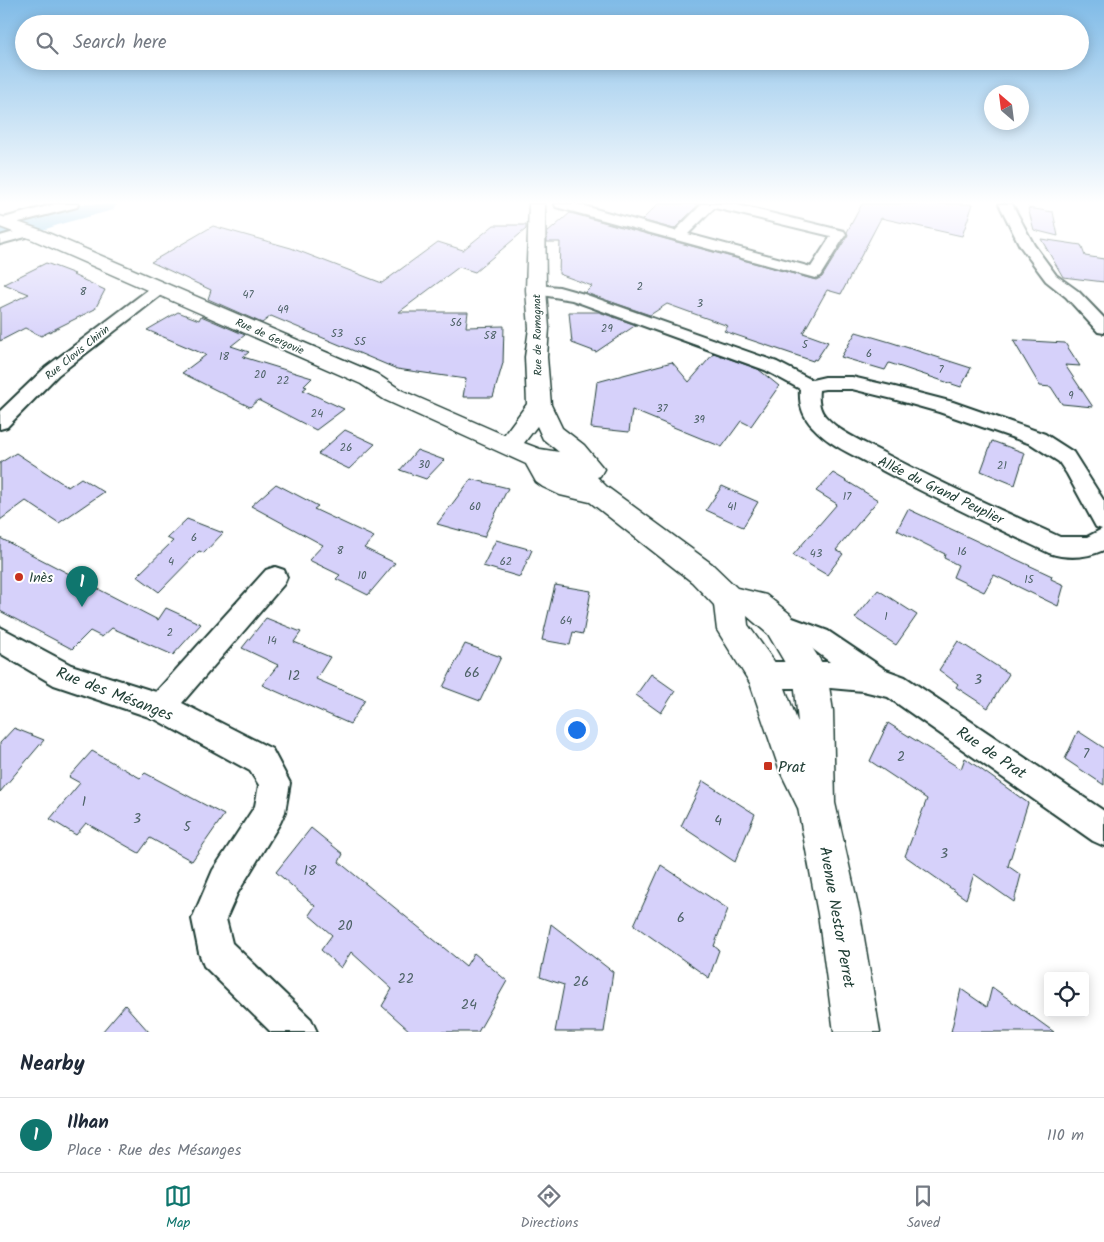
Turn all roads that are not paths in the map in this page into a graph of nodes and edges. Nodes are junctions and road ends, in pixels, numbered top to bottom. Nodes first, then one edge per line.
1 (73, 252) edge
2 (536, 252) edge
3 (741, 252) edge
4 (828, 252) edge
5 (1032, 252) edge
6 (159, 289) junction
7 (536, 290) junction
8 (1104, 328) edge
9 (810, 386) junction
10 (539, 405) junction
11 (0, 422) edge
12 (552, 432) junction
13 (510, 446) junction
14 (536, 458) junction
15 (598, 494) junction
16 (1104, 521) edge
17 (1104, 538) edge
18 (276, 577) dead end
19 (728, 600) junction
20 (779, 624) junction
21 (0, 639) edge
22 (810, 674) junction
23 (764, 675) junction
24 (876, 680) junction
25 (161, 708) junction
26 (816, 803) junction
27 (1104, 830) edge
28 (298, 1032) edge
29 (857, 1032) edge

1 - 6 main road, Rue de Gergovie
2 - 7 main road, Rue de Romagnat
3 - 4 street
5 - 8 street
6 - 11 street, Rue Clovis Chirin
6 - 13 main road, Rue de Gergovie
7 - 9 street
7 - 10 main road, Rue de Romagnat
9 - 16 street
9 - 17 street, Allée du Grand Peuplier
10 - 12 main road, Rue de Romagnat
10 - 13 main road
12 - 14 main road
12 - 15 main road, Rue de Romagnat
13 - 14 main road, Rue de Gergovie
14 - 15 main road
15 - 19 main road
18 - 25 street
19 - 20 main road, Avenue Nestor Perret
19 - 23 main road, Avenue Nestor Perret
20 - 22 main road, Avenue Nestor Perret
20 - 24 street, Rue de Prat
21 - 25 street, Rue des Mésanges
22 - 23 street, Rue de Prat
22 - 24 street, Rue de Prat
22 - 26 main road, Avenue Nestor Perret
23 - 26 main road, Avenue Nestor Perret
24 - 27 street, Rue de Prat
25 - 28 street, Rue des Mésanges
26 - 29 main road, Avenue Nestor Perret

